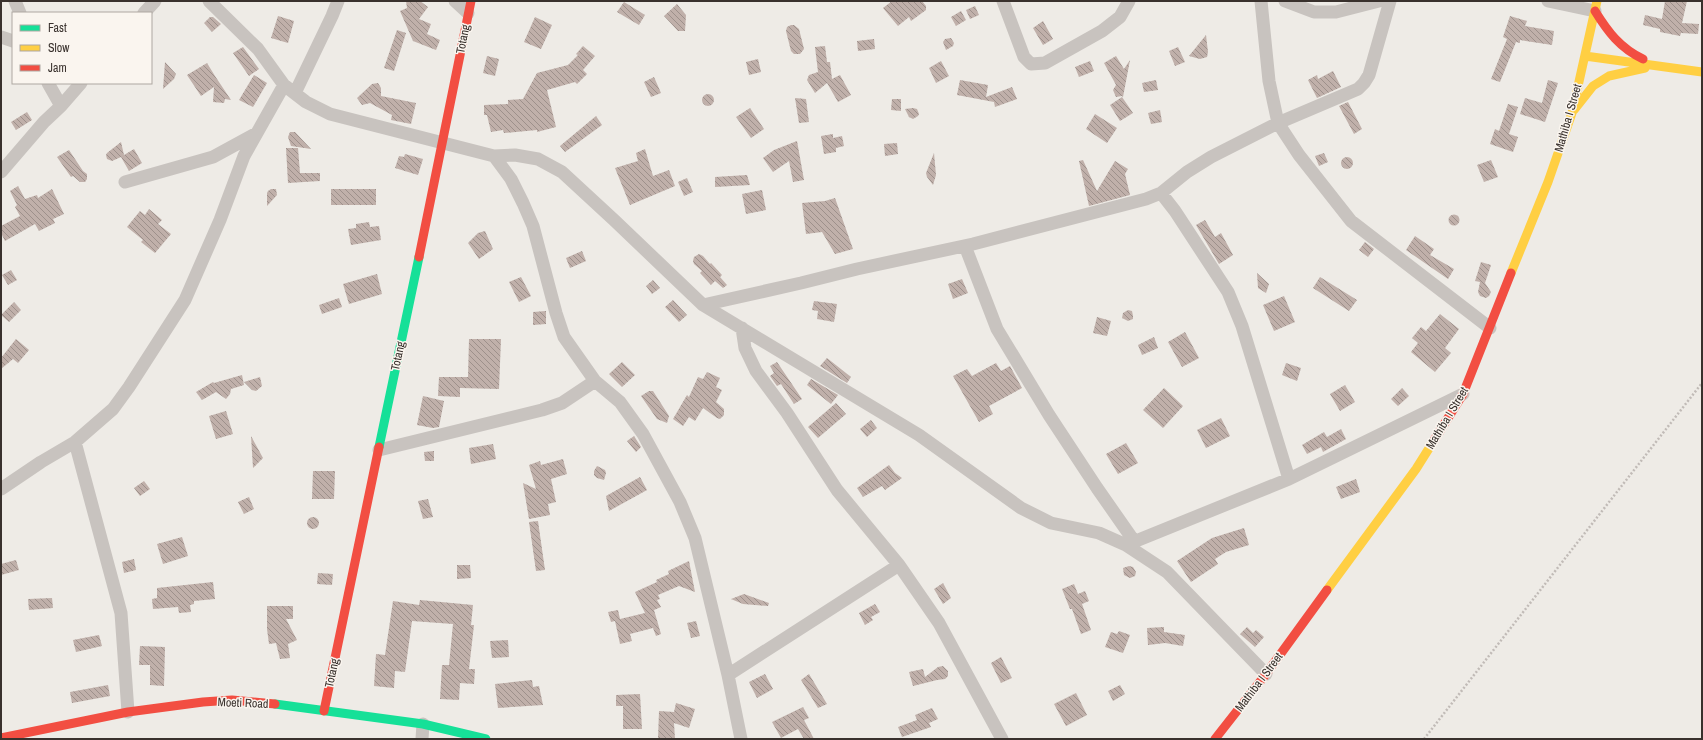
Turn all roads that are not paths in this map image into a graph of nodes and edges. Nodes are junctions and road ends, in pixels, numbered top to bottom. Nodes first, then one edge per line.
1 (15, 1) edge
2 (155, 1) edge
3 (209, 1) edge
4 (338, 1) edge
5 (455, 1) edge
6 (1003, 1) edge
7 (1129, 1) edge
8 (1261, 1) edge
9 (1286, 1) edge
10 (1379, 1) edge
11 (1390, 1) edge
12 (1548, 1) edge
13 (1360, 4) edge
14 (1596, 6) edge
15 (469, 7) edge
16 (20, 12) edge
17 (145, 12) edge
18 (1, 37) edge
19 (12, 40) edge
20 (1584, 56) junction
21 (1657, 65) junction
22 (1702, 72) edge
23 (49, 84) edge
24 (80, 84) edge
25 (284, 85) junction
26 (295, 93) junction
27 (61, 106) junction
28 (1572, 113) junction
29 (1278, 122) junction
30 (257, 133) junction
31 (443, 142) junction
32 (494, 156) junction
33 (1, 172) edge
34 (125, 182) dead end
35 (1161, 193) junction
36 (965, 246) junction
37 (703, 305) junction
38 (742, 328) junction
39 (1490, 328) junction
40 (595, 381) junction
41 (1463, 394) junction
42 (75, 442) junction
43 (379, 450) junction
44 (1289, 479) junction
45 (1, 489) edge
46 (1130, 543) junction
47 (899, 565) junction
48 (1266, 674) junction
49 (728, 675) junction
50 (324, 711) junction
51 (128, 712) junction
52 (423, 724) junction
53 (1, 738) edge
54 (422, 739) edge
55 (486, 739) edge
56 (741, 739) edge
57 (1002, 739) edge
58 (1215, 739) edge

1 - 16 street
2 - 17 street
3 - 25 street
4 - 26 street
5 - 15 street
6 - 7 street
8 - 29 street
9 - 13 street
10 - 13 street
11 - 29 street
12 - 14 street
14 - 20 street, Mathiba I Street
14 - 21 street
15 - 31 street, Totang
18 - 19 street
20 - 21 street
20 - 28 street, Mathiba I Street
21 - 22 street
21 - 28 street
23 - 27 street
24 - 27 street
25 - 26 street
25 - 30 street
26 - 31 street
27 - 33 street
28 - 39 street, Mathiba I Street
29 - 35 street
29 - 39 street
30 - 34 street
30 - 42 street
31 - 32 street
31 - 43 street, Totang
32 - 37 street
32 - 40 street
35 - 36 street
35 - 44 street
36 - 37 street
36 - 46 street
37 - 38 street
38 - 46 street
38 - 47 street
39 - 41 street, Mathiba I Street
40 - 43 street
40 - 49 street
41 - 44 street
41 - 48 street, Mathiba I Street
42 - 45 street
42 - 51 street
43 - 50 street, Totang
44 - 46 street
46 - 48 street
47 - 49 street
47 - 57 street
48 - 58 street, Mathiba I Street
49 - 56 street
50 - 51 street, Moeti Road
50 - 52 street, Moeti Road
51 - 53 street, Moeti Road
52 - 54 street
52 - 55 street, Moeti Road

